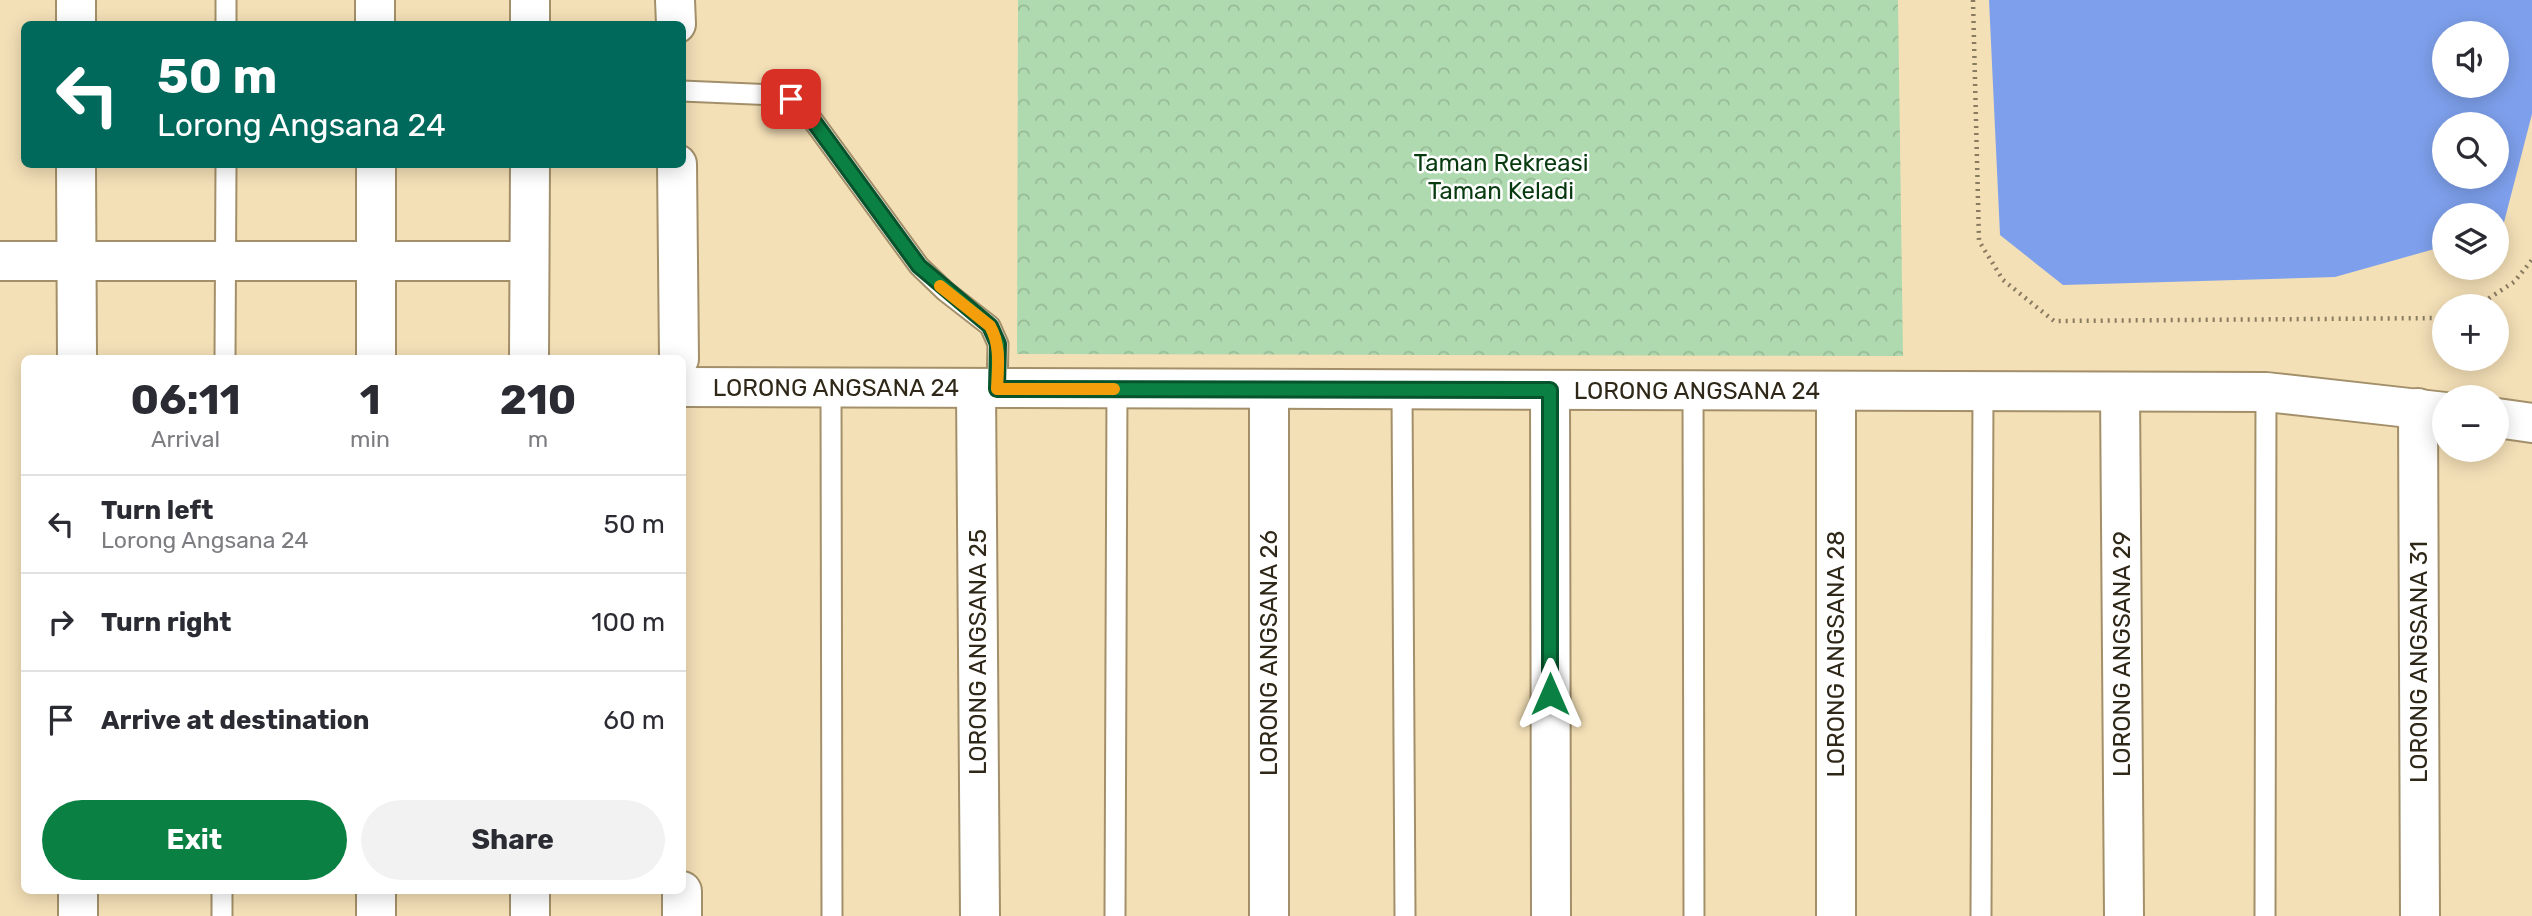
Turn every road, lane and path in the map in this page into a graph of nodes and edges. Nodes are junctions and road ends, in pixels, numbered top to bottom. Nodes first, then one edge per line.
1 (76, 0) edge
2 (226, 0) edge
3 (375, 0) edge
4 (530, 0) edge
5 (676, 0) edge
6 (1973, 0) edge
7 (76, 21) edge
8 (226, 21) edge
9 (375, 21) edge
10 (530, 21) edge
11 (676, 21) edge
12 (686, 92) edge
13 (76, 168) edge
14 (226, 168) edge
15 (376, 168) edge
16 (530, 168) edge
17 (677, 168) edge
18 (2532, 260) edge
19 (0, 261) edge
20 (76, 261) junction
21 (226, 261) junction
22 (376, 261) junction
23 (529, 261) junction
24 (2496, 294) edge
25 (2432, 318) edge
26 (77, 355) edge
27 (225, 355) edge
28 (376, 355) edge
29 (529, 355) edge
30 (679, 355) edge
31 (686, 387) edge
32 (831, 388) junction
33 (987, 389) junction
34 (1117, 389) junction
35 (1269, 389) junction
36 (1402, 390) junction
37 (1550, 390) junction
38 (1693, 390) junction
39 (1836, 391) junction
40 (1983, 391) junction
41 (2120, 392) junction
42 (2266, 392) junction
43 (2431, 410) edge
44 (2509, 420) edge
45 (2532, 423) edge
46 (78, 894) edge
47 (222, 894) edge
48 (376, 894) edge
49 (530, 894) edge
50 (682, 894) edge
51 (78, 916) edge
52 (222, 916) edge
53 (376, 916) edge
54 (530, 916) edge
55 (682, 916) edge
56 (832, 916) edge
57 (980, 916) edge
58 (1115, 916) edge
59 (1269, 916) edge
60 (1405, 916) edge
61 (1551, 916) edge
62 (1694, 916) edge
63 (1836, 916) edge
64 (1982, 916) edge
65 (2124, 916) edge
66 (2265, 916) edge
67 (2420, 916) edge

1 - 7 street
2 - 8 lane
3 - 9 street
4 - 10 street
5 - 11 street
6 - 25 path
12 - 33 lane
13 - 20 street
14 - 21 lane
15 - 22 street
16 - 23 street
17 - 30 street
18 - 24 path
19 - 20 street
20 - 21 street
20 - 26 street
21 - 22 street
21 - 27 lane
22 - 23 street
22 - 28 street
23 - 29 street
31 - 32 street, LORONG ANGSANA 24
32 - 33 street, LORONG ANGSANA 24
32 - 56 lane
33 - 34 street, LORONG ANGSANA 24
33 - 57 street, LORONG ANGSANA 25
34 - 35 street, LORONG ANGSANA 24
34 - 58 lane
35 - 36 street, LORONG ANGSANA 24
35 - 59 street, LORONG ANGSANA 26
36 - 37 street, LORONG ANGSANA 24
36 - 60 lane
37 - 38 street, LORONG ANGSANA 24
37 - 61 street
38 - 39 street, LORONG ANGSANA 24
38 - 62 lane
39 - 40 street, LORONG ANGSANA 24
39 - 63 street, LORONG ANGSANA 28
40 - 41 street, LORONG ANGSANA 24
40 - 64 lane
41 - 42 street, LORONG ANGSANA 24
41 - 65 street, LORONG ANGSANA 29
42 - 43 street, LORONG ANGSANA 24
42 - 66 lane
43 - 67 street, LORONG ANGSANA 31
44 - 45 street
46 - 51 street
47 - 52 lane
48 - 53 street
49 - 54 street
50 - 55 street

